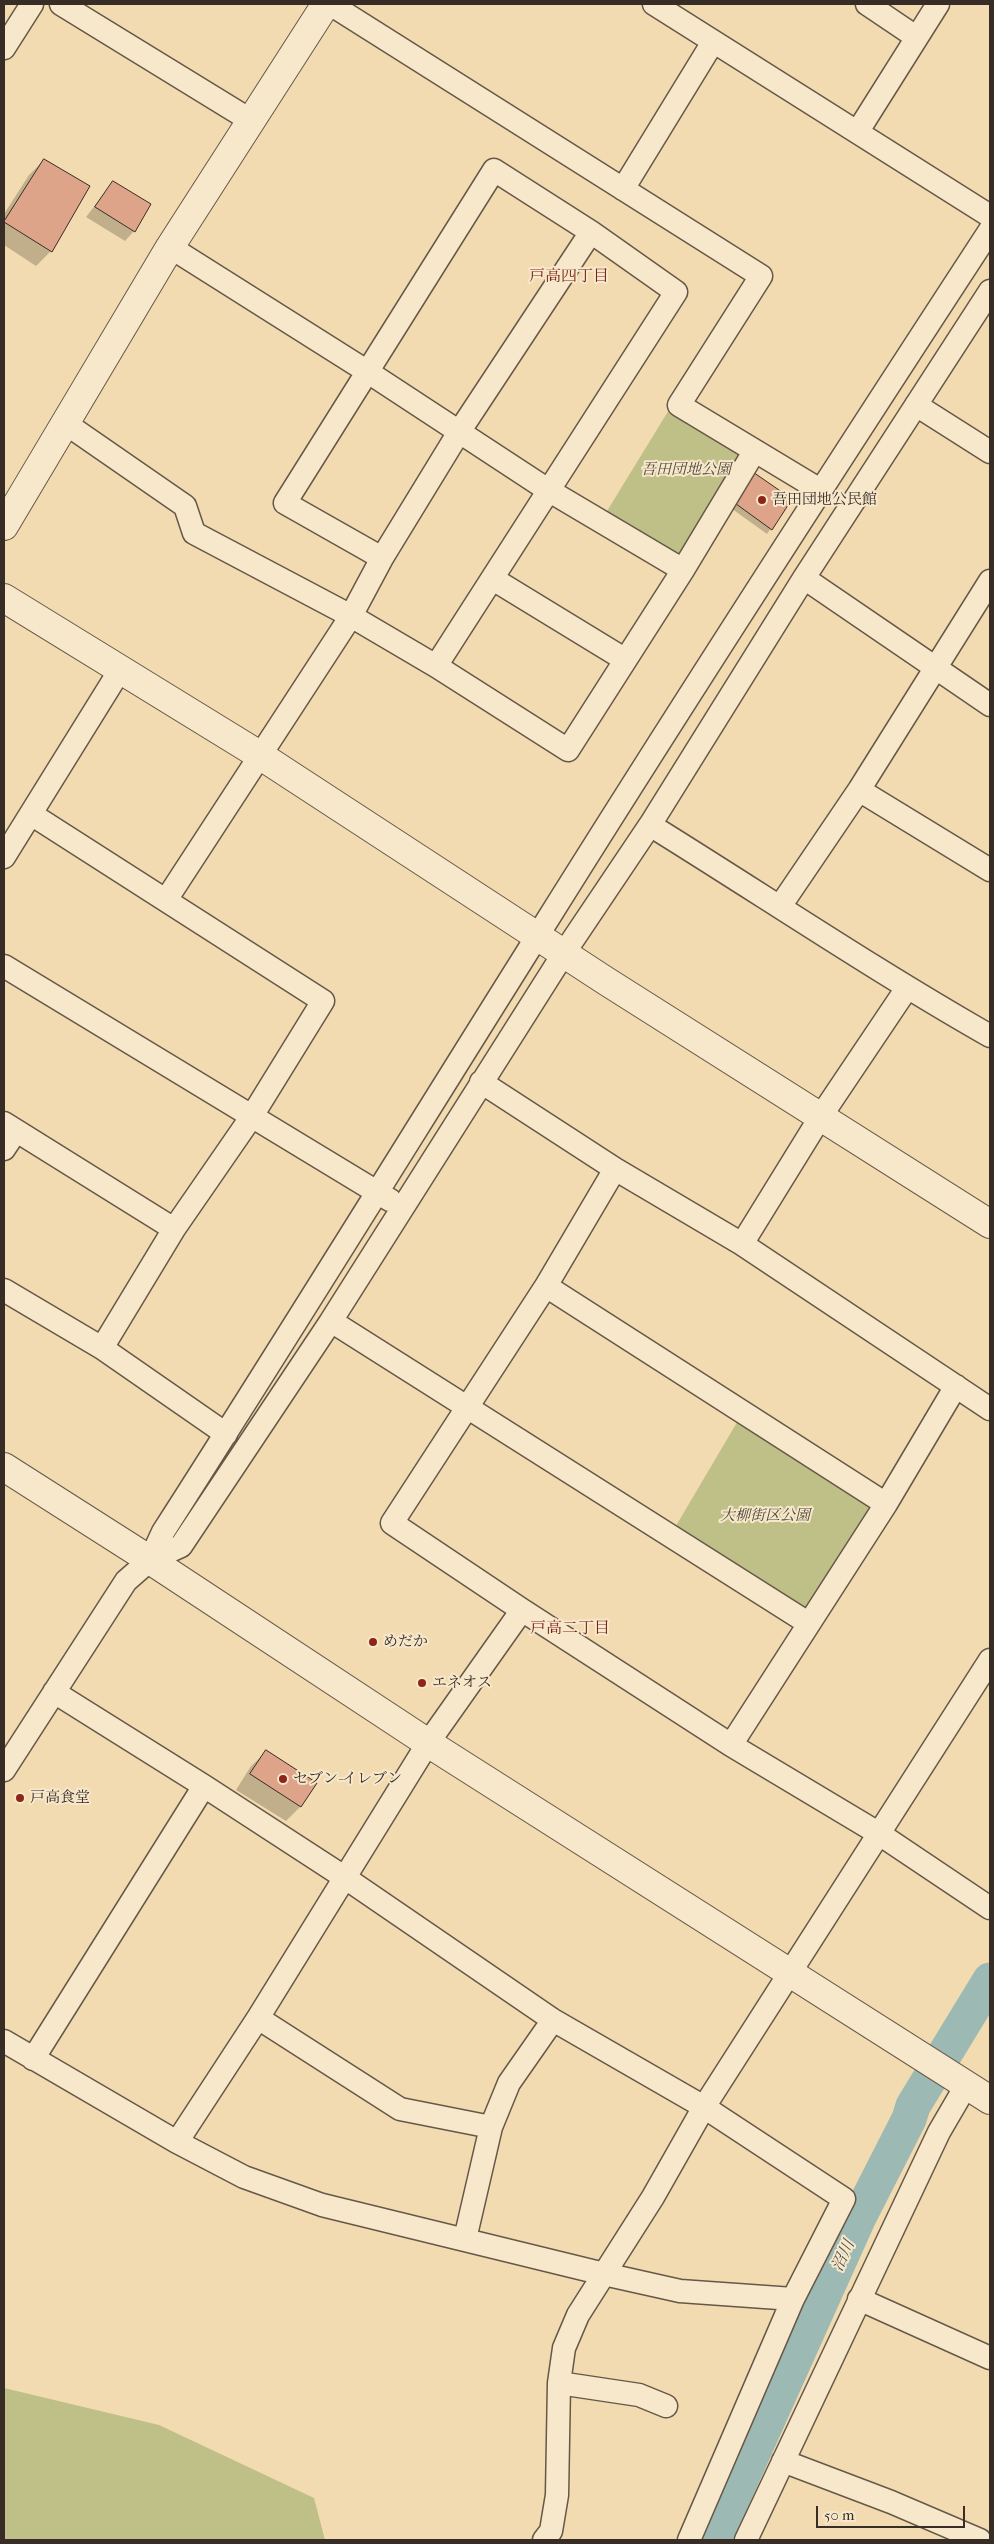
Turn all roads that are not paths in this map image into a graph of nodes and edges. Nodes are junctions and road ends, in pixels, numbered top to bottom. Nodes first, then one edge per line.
1 (32, 4) edge
2 (61, 4) edge
3 (326, 4) edge
4 (330, 4) edge
5 (654, 4) edge
6 (867, 4) edge
7 (938, 4) edge
8 (916, 37) junction
9 (713, 42) junction
10 (4, 48) edge
11 (250, 120) junction
12 (858, 131) junction
13 (623, 189) junction
14 (990, 216) edge
15 (990, 230) edge
16 (591, 232) junction
17 (170, 247) junction
18 (990, 291) edge
19 (368, 372) junction
20 (916, 405) junction
21 (65, 423) junction
22 (459, 432) junction
23 (754, 452) junction
24 (990, 452) edge
25 (548, 490) junction
26 (820, 490) junction
27 (4, 526) edge
28 (382, 558) junction
29 (683, 570) junction
30 (804, 578) junction
31 (493, 579) junction
32 (990, 581) edge
33 (4, 598) edge
34 (351, 616) junction
35 (624, 659) junction
36 (436, 666) junction
37 (935, 668) junction
38 (120, 670) junction
39 (990, 705) edge
40 (261, 756) junction
41 (859, 790) junction
42 (31, 814) junction
43 (650, 825) junction
44 (4, 856) edge
45 (990, 870) edge
46 (166, 900) junction
47 (781, 905) junction
48 (537, 936) junction
49 (564, 953) junction
50 (4, 966) edge
51 (907, 988) junction
52 (990, 1036) edge
53 (481, 1082) junction
54 (252, 1116) junction
55 (821, 1116) junction
56 (10, 1127) edge
57 (4, 1149) edge
58 (615, 1169) junction
59 (378, 1193) junction
60 (403, 1207) junction
61 (990, 1224) edge
62 (174, 1228) junction
63 (742, 1244) junction
64 (546, 1286) junction
65 (4, 1290) edge
66 (331, 1322) junction
67 (102, 1348) junction
68 (956, 1386) junction
69 (467, 1408) junction
70 (990, 1409) edge
71 (226, 1434) junction
72 (4, 1467) edge
73 (886, 1504) junction
74 (150, 1560) junction
75 (522, 1610) junction
76 (808, 1624) junction
77 (990, 1660) edge
78 (54, 1692) junction
79 (428, 1743) junction
80 (731, 1744) junction
81 (4, 1770) edge
82 (204, 1786) junction
83 (878, 1833) junction
84 (344, 1877) junction
85 (990, 1908) edge
86 (791, 1972) junction
87 (258, 2018) junction
88 (554, 2020) junction
89 (4, 2041) edge
90 (32, 2058) junction
91 (963, 2082) junction
92 (990, 2100) edge
93 (704, 2107) junction
94 (491, 2127) junction
95 (177, 2142) junction
96 (465, 2240) junction
97 (604, 2274) junction
98 (859, 2298) junction
99 (793, 2299) junction
100 (990, 2358) edge
101 (559, 2383) junction
102 (666, 2406) dead end
103 (783, 2461) junction
104 (544, 2540) edge
105 (689, 2540) edge
106 (746, 2540) edge
107 (980, 2540) edge

1 - 10 street
2 - 11 street
3 - 11 street
4 - 13 street
5 - 9 street
6 - 8 street
7 - 8 street
8 - 12 street
9 - 12 street
9 - 13 street
11 - 17 street
12 - 14 street
13 - 23 street
15 - 26 street
16 - 19 street
16 - 22 street
16 - 25 street
17 - 19 street
17 - 21 street
18 - 20 street
19 - 22 street
19 - 28 street
20 - 24 street
20 - 30 street
21 - 27 street
21 - 34 street
22 - 25 street
22 - 28 street
23 - 26 street
23 - 29 street
25 - 29 street
25 - 31 street
26 - 48 street
28 - 34 street
29 - 35 street
30 - 37 street
30 - 43 street
31 - 35 street
31 - 36 street
32 - 37 street
33 - 38 street
34 - 36 street
34 - 40 street
35 - 36 street
37 - 39 street
37 - 41 street
38 - 40 street
38 - 42 street
40 - 46 street
40 - 48 street
41 - 45 street
41 - 47 street
42 - 44 street
42 - 46 street
43 - 47 street
43 - 49 street
46 - 54 street
47 - 51 street
48 - 49 street
48 - 59 street
49 - 53 street
49 - 55 street
50 - 54 street
51 - 52 street
51 - 55 street
53 - 58 street
53 - 60 street
54 - 59 street
54 - 62 street
55 - 61 street
55 - 63 street
56 - 57 street
56 - 62 street
58 - 63 street
58 - 64 street
59 - 60 street
59 - 71 street
60 - 66 street
62 - 67 street
63 - 68 street
64 - 69 street
64 - 73 street
65 - 67 street
66 - 69 street
66 - 74 street
67 - 71 street
68 - 70 street
68 - 73 street
69 - 75 street
69 - 76 street
71 - 74 street
72 - 74 street
73 - 76 street
74 - 78 street
74 - 79 street
75 - 79 street
75 - 80 street
76 - 80 street
77 - 83 street
78 - 81 street
78 - 82 street
79 - 84 street
79 - 86 street
80 - 83 street
82 - 84 street
82 - 90 street
83 - 85 street
83 - 86 street
84 - 87 street
84 - 88 street
86 - 91 street
86 - 93 street
87 - 94 street
87 - 95 street
88 - 93 street
88 - 94 street
89 - 90 street
90 - 95 street
91 - 92 street
91 - 98 street
93 - 97 street
93 - 99 street
94 - 96 street
95 - 96 street
96 - 97 street
97 - 99 street
97 - 101 street
98 - 100 street
98 - 103 street
99 - 105 street
101 - 102 street
101 - 104 street
103 - 106 street
103 - 107 street

